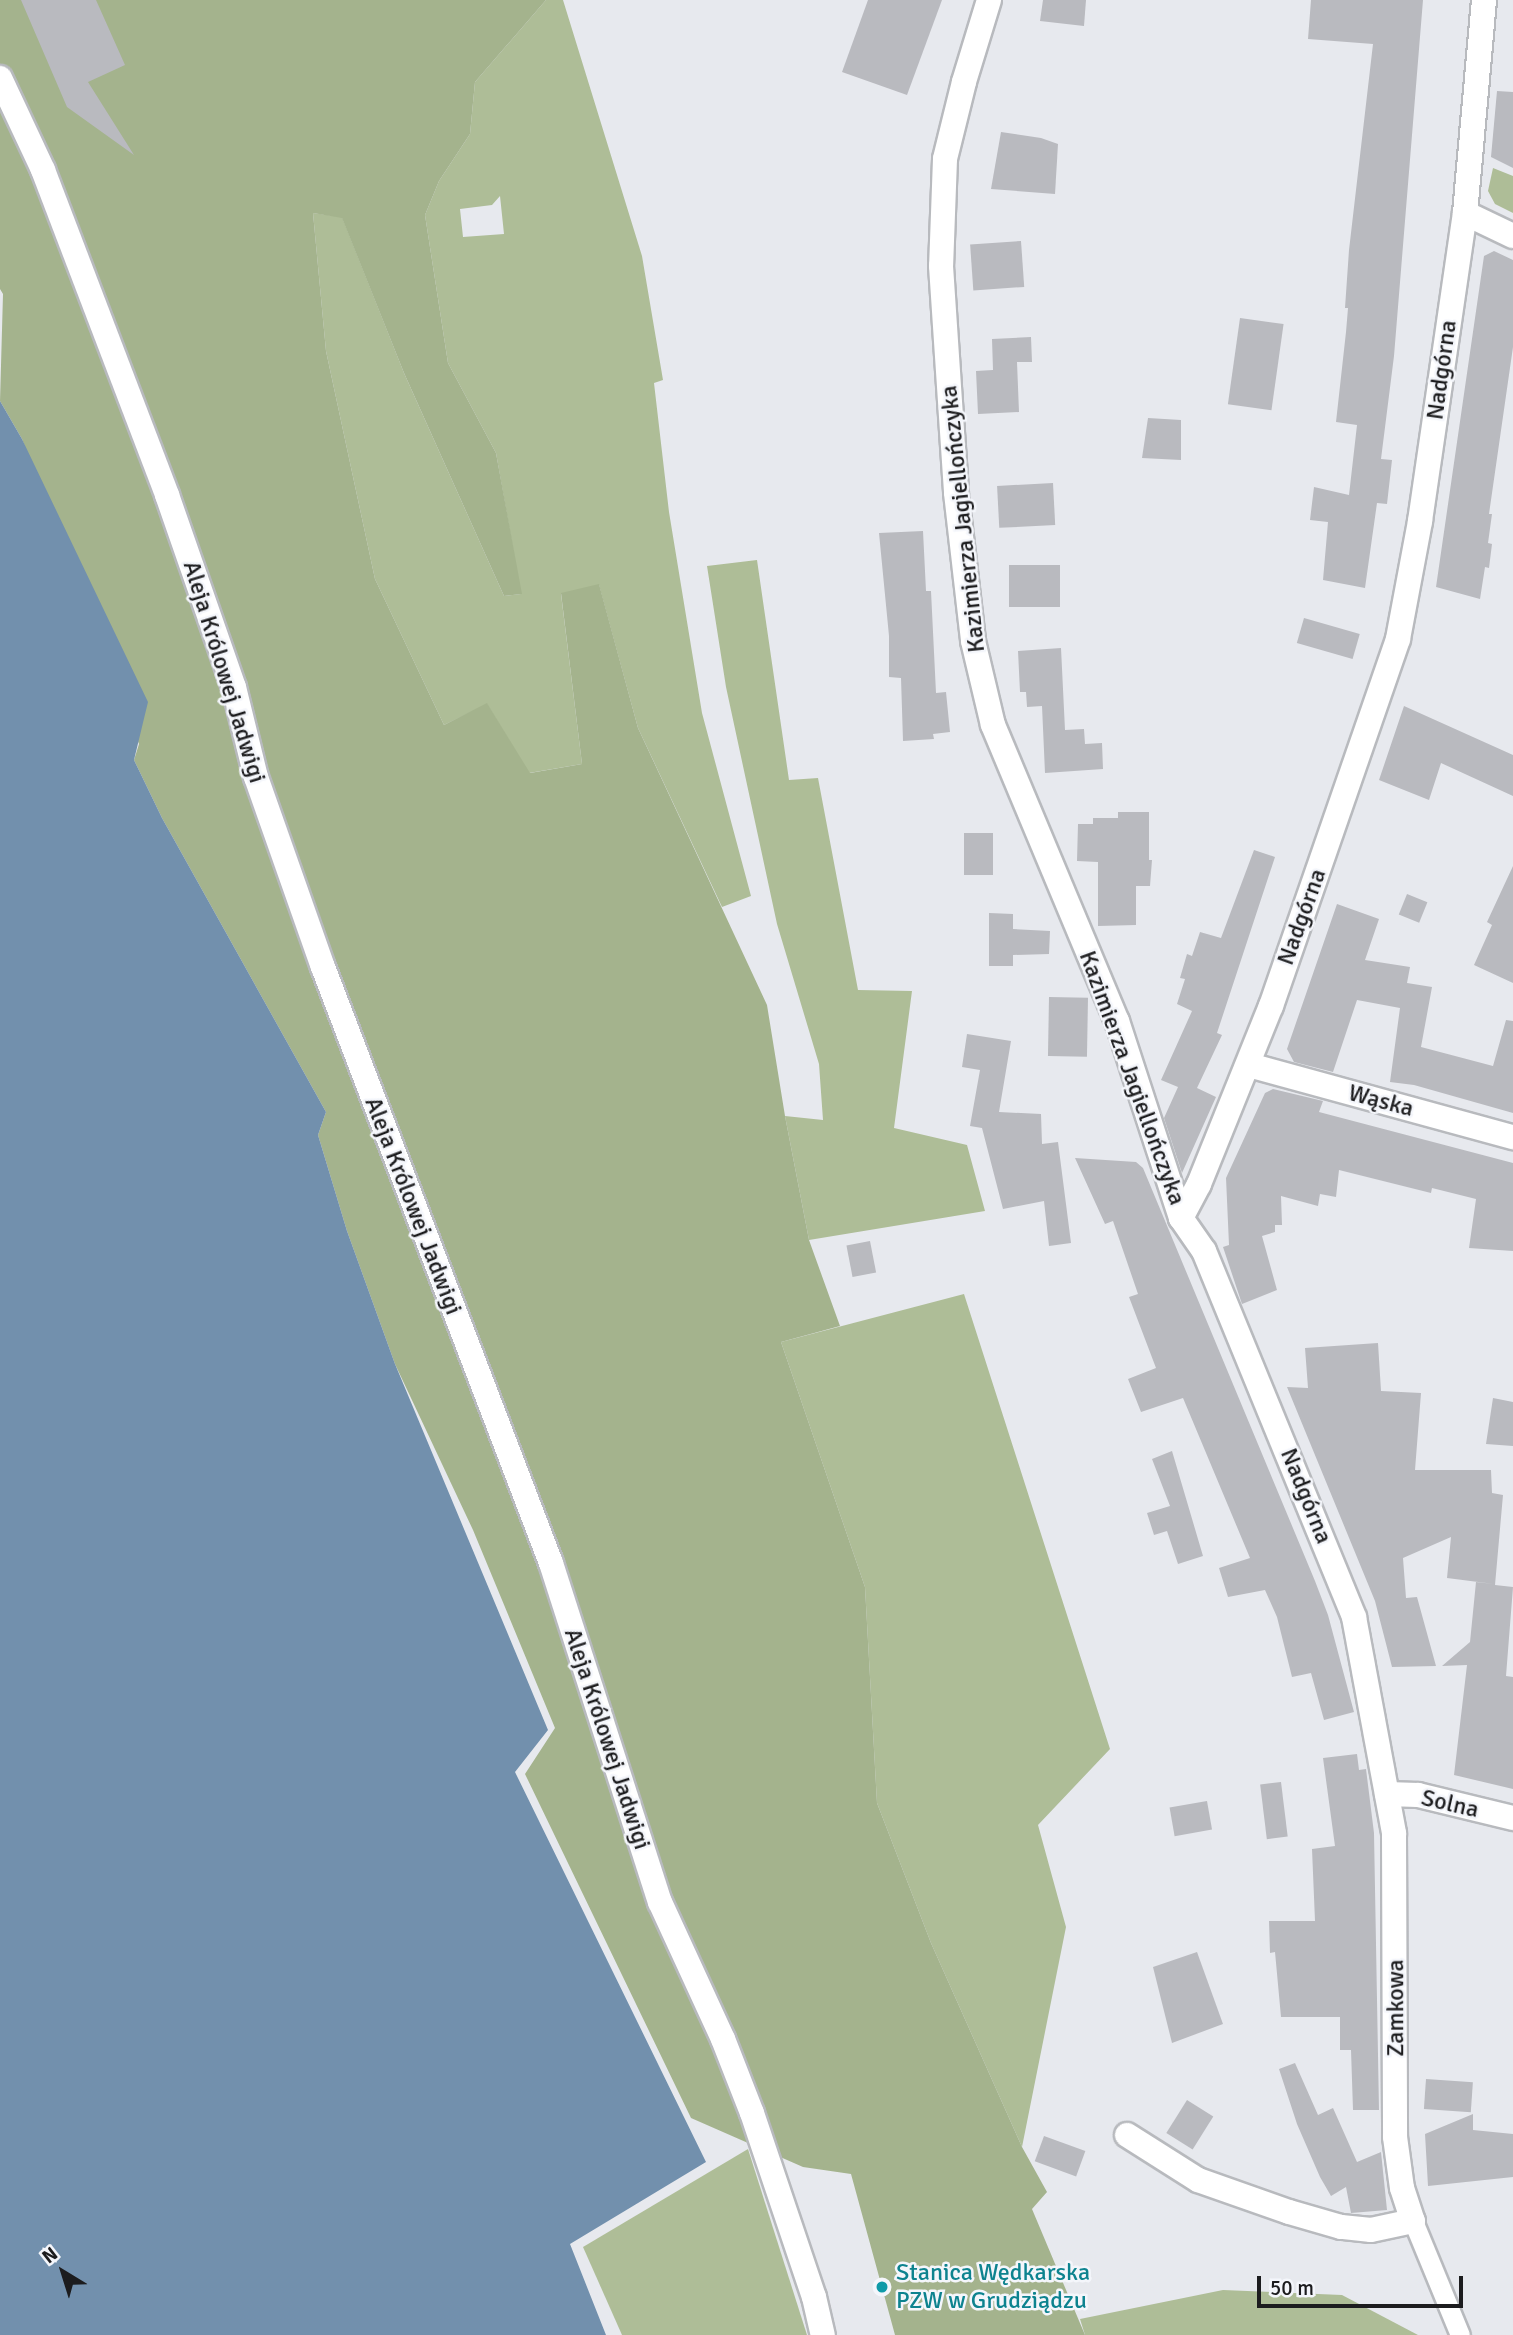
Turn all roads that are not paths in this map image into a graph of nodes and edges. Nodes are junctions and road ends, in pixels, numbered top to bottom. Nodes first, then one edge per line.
1 (989, 0) edge
2 (1484, 0) edge
3 (0, 78) edge
4 (1465, 213) junction
5 (1513, 236) edge
6 (1248, 1065) junction
7 (1513, 1138) edge
8 (1181, 1218) junction
9 (1387, 1794) junction
10 (1513, 1818) edge
11 (1127, 2135) dead end
12 (1413, 2221) junction
13 (822, 2335) edge
14 (1460, 2335) edge

1 - 8 street, Kazimierza Jagiellończyka
2 - 4 street, Nadgórna
3 - 13 street, Aleja Królowej Jadwigi
4 - 5 street
4 - 6 street, Nadgórna
6 - 7 street, Wąska
6 - 8 street, Nadgórna
8 - 9 street, Nadgórna
9 - 10 street, Solna
9 - 12 street, Zamkowa
11 - 12 street
12 - 14 street, Zamkowa

